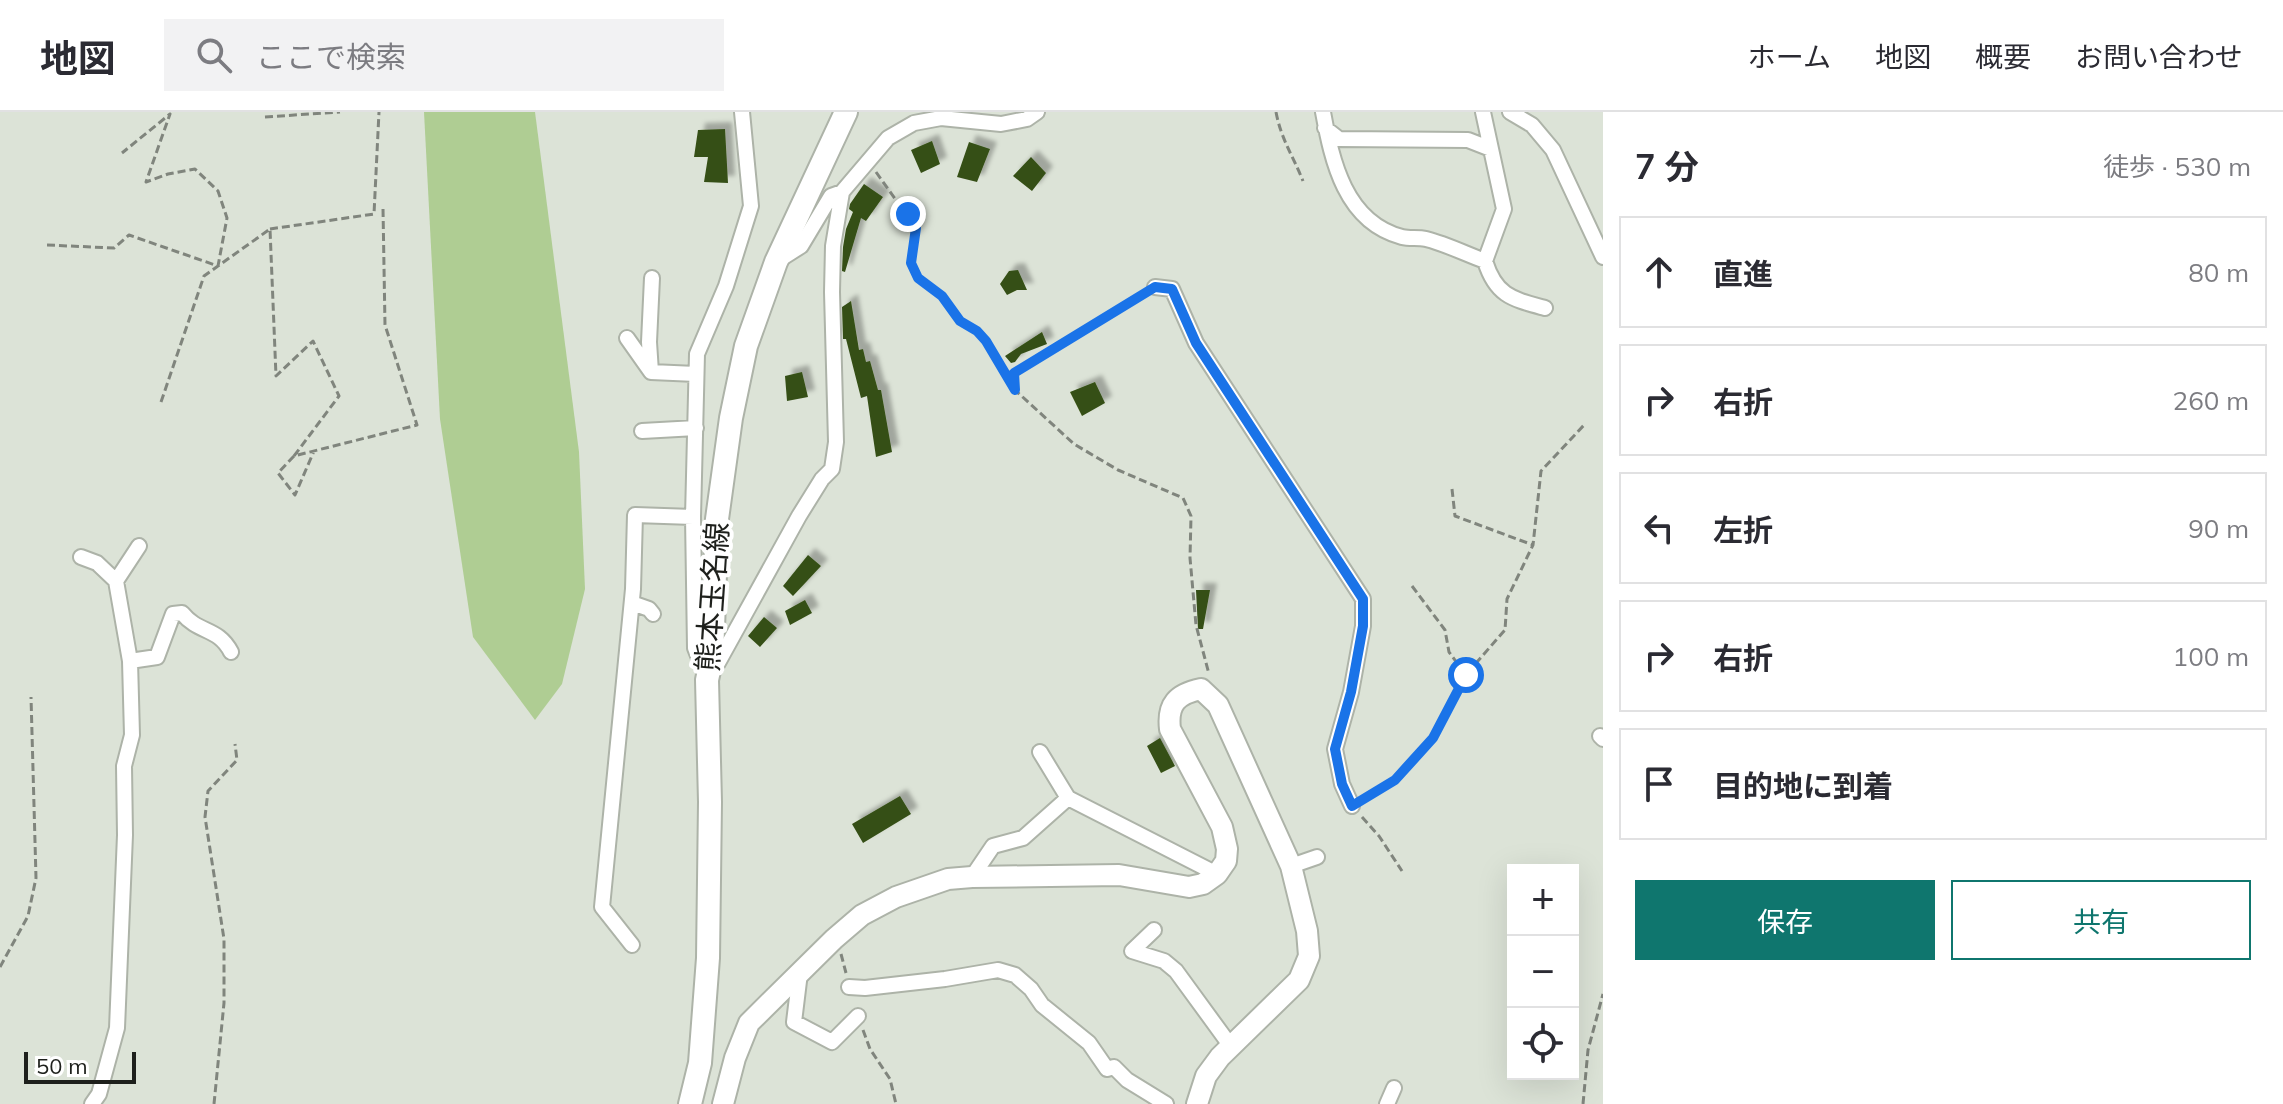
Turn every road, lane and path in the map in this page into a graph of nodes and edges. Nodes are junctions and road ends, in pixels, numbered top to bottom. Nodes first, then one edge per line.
1 (340, 112) edge
2 (379, 112) edge
3 (742, 112) edge
4 (846, 112) edge
5 (1037, 112) edge
6 (1276, 112) edge
7 (1323, 112) edge
8 (1483, 112) edge
9 (1510, 112) edge
10 (265, 117) dead end
11 (1325, 128) junction
12 (1491, 149) junction
13 (122, 153) dead end
14 (867, 161) junction
15 (1303, 181) dead end
16 (842, 192) junction
17 (383, 208) dead end
18 (270, 229) junction
19 (47, 245) dead end
20 (1603, 257) edge
21 (1485, 261) junction
22 (776, 262) junction
23 (218, 266) junction
24 (652, 278) dead end
25 (1155, 287) joint
26 (1545, 308) dead end
27 (627, 338) dead end
28 (651, 372) junction
29 (696, 374) junction
30 (1015, 390) junction
31 (161, 402) dead end
32 (1585, 424) dead end
33 (696, 428) junction
34 (642, 431) dead end
35 (314, 451) junction
36 (294, 456) junction
37 (1452, 489) dead end
38 (693, 517) junction
39 (1533, 545) junction
40 (139, 546) dead end
41 (81, 557) dead end
42 (116, 581) junction
43 (1412, 586) dead end
44 (632, 603) junction
45 (653, 614) dead end
46 (231, 652) dead end
47 (130, 661) junction
48 (1466, 675) junction
49 (707, 680) junction
50 (31, 697) dead end
51 (1218, 705) junction
52 (235, 744) dead end
53 (1040, 752) dead end
54 (1068, 798) junction
55 (1352, 806) junction
56 (1317, 857) dead end
57 (1291, 866) junction
58 (1402, 871) dead end
59 (1217, 874) junction
60 (972, 877) junction
61 (1154, 930) dead end
62 (632, 945) dead end
63 (0, 967) edge
64 (800, 973) junction
65 (849, 987) dead end
66 (1603, 994) edge
67 (858, 1016) dead end
68 (1230, 1045) junction
69 (1394, 1088) dead end
70 (92, 1104) edge
71 (214, 1104) edge
72 (690, 1104) edge
73 (723, 1104) edge
74 (1166, 1104) edge
75 (1197, 1104) edge
76 (1387, 1104) edge
77 (1583, 1104) edge

1 - 10 path
2 - 18 path
3 - 29 street
4 - 22 main road, 熊本玉名線
5 - 14 street
6 - 15 path
7 - 11 street
8 - 12 street
9 - 20 street
11 - 12 street
11 - 21 street
12 - 21 street
13 - 23 path
14 - 16 street
14 - 30 path
16 - 22 street
16 - 49 street
17 - 35 path
18 - 23 path
18 - 36 path
19 - 23 path
21 - 26 street
22 - 49 main road, 熊本玉名線
23 - 31 path
24 - 28 street
25 - 30 path
25 - 55 street
27 - 28 street
28 - 29 street
29 - 33 street
30 - 51 path
32 - 39 path
33 - 34 street
33 - 38 street
35 - 36 path
35 - 36 path
37 - 39 path
38 - 44 street
38 - 49 street
39 - 48 path
40 - 42 street
41 - 42 street
42 - 47 street
43 - 48 path
44 - 45 street
44 - 62 street
46 - 47 street
47 - 70 street
48 - 55 path
49 - 72 main road, 熊本玉名線
50 - 63 path
51 - 57 street
51 - 59 street
52 - 71 path
53 - 54 street
54 - 59 street
54 - 60 street
55 - 58 path
56 - 57 street
57 - 68 street
59 - 60 street
60 - 64 street
61 - 68 street
64 - 67 street
64 - 73 street
65 - 74 street
66 - 77 path
68 - 75 street
69 - 76 street

